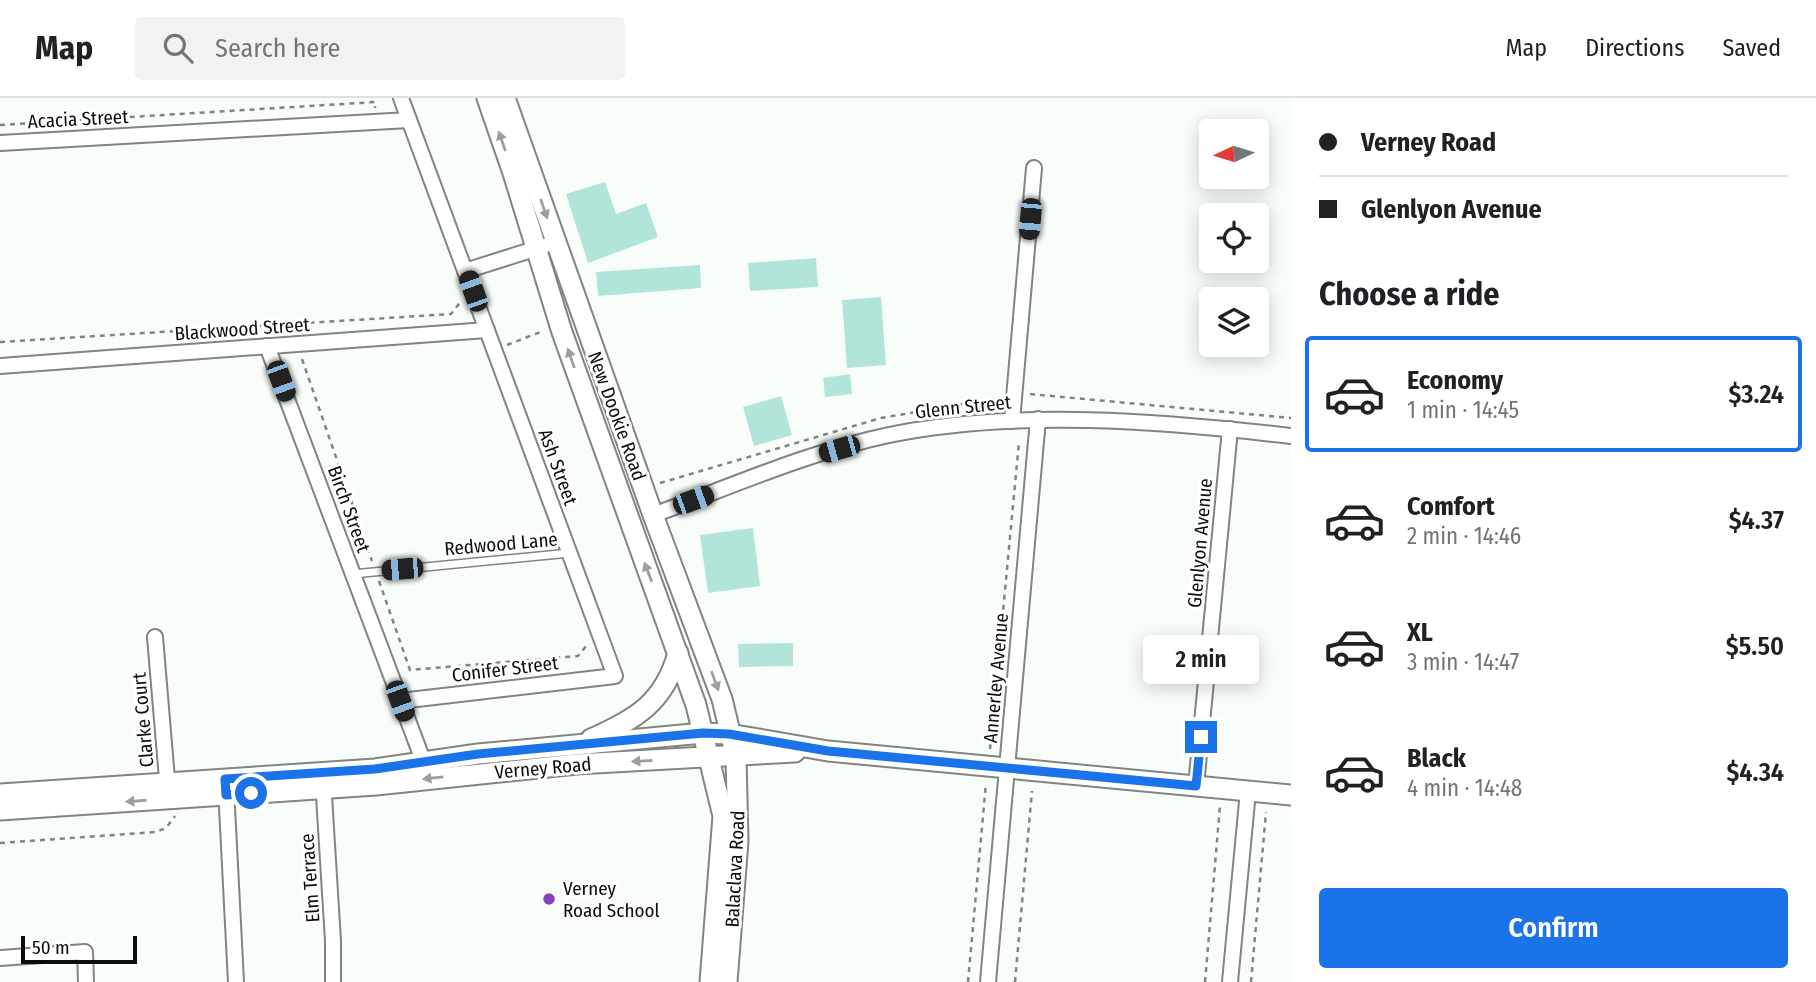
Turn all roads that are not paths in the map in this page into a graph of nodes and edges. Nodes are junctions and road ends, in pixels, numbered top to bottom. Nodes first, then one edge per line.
1 (401, 98) edge
2 (487, 98) edge
3 (505, 98) edge
4 (409, 120) junction
5 (0, 143) edge
6 (1034, 168) dead end
7 (555, 242) junction
8 (535, 250) junction
9 (465, 271) junction
10 (482, 331) junction
11 (267, 346) junction
12 (0, 366) edge
13 (1038, 419) junction
14 (1012, 421) junction
15 (1230, 429) junction
16 (1291, 436) edge
17 (653, 515) junction
18 (570, 553) junction
19 (353, 574) junction
20 (155, 637) dead end
21 (678, 653) junction
22 (615, 676) joint
23 (400, 701) junction
24 (703, 733) junction
25 (729, 734) junction
26 (578, 745) junction
27 (828, 751) junction
28 (736, 757) junction
29 (710, 759) junction
30 (424, 763) junction
31 (998, 767) junction
32 (323, 780) junction
33 (1196, 786) junction
34 (226, 787) junction
35 (168, 791) junction
36 (1248, 791) junction
37 (0, 794) edge
38 (1291, 795) edge
39 (0, 810) edge
40 (0, 958) edge
41 (86, 982) edge
42 (236, 982) edge
43 (333, 982) edge
44 (710, 982) edge
45 (727, 982) edge
46 (988, 982) edge
47 (1230, 982) edge

1 - 4 street, Ash Street
8 -> 2 street, New Dookie Road
3 -> 7 street, New Dookie Road
4 - 5 street, Acacia Street
4 - 9 street, Ash Street
6 - 14 street
7 - 8 street
7 - 17 street, New Dookie Road
8 - 9 street
21 -> 8 street, New Dookie Road
9 - 10 street, Ash Street
10 - 11 street, Blackwood Street
10 - 18 street, Ash Street
11 - 12 street, Blackwood Street
11 - 19 street, Birch Street
13 - 14 street, Glenn Street
13 - 15 street, Glenn Street
13 - 31 street, Annerley Avenue
14 - 17 street, Glenn Street
15 - 16 street, Glenn Street
15 - 33 street, Glenlyon Avenue
17 -> 25 street, New Dookie Road
18 - 19 lane, Redwood Lane
18 - 22 street, Ash Street
19 - 23 street, Birch Street
20 - 35 street, Clarke Court
21 - 24 street, New Dookie Road
21 - 26 street
22 - 23 street, Conifer Street
23 - 30 street, Birch Street
24 - 25 street, Verney Road
24 - 26 street, Verney Road
24 - 29 street, Balaclava Road
25 - 27 street, Verney Road
25 - 28 street, Balaclava Road
26 - 30 street, Verney Road
27 - 28 street, Verney Road
27 - 31 street
28 - 29 street, Verney Road
28 - 45 street, Balaclava Road
29 -> 32 street, Verney Road
29 - 44 street, Balaclava Road
30 - 32 street, Verney Road
31 - 33 street
31 - 46 street, Annerley Avenue
32 - 34 street, Verney Road
32 - 43 street, Elm Terrace
33 - 36 street
34 - 35 street, Verney Road
34 - 35 street, Verney Road
34 - 42 street
35 - 37 street, Verney Road
35 -> 39 street, Verney Road
36 - 38 street
36 - 47 street
40 - 41 street

